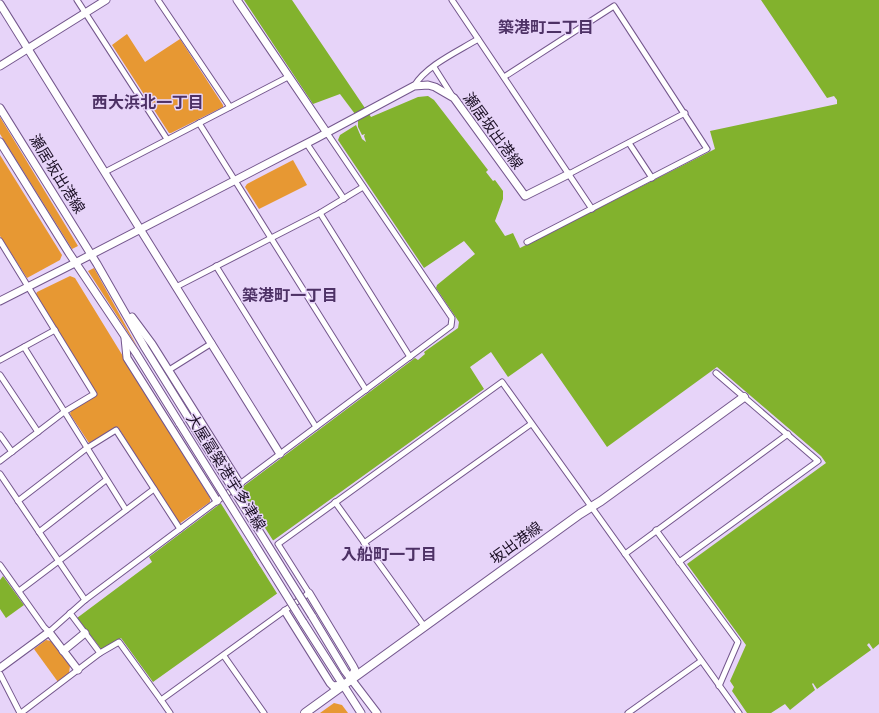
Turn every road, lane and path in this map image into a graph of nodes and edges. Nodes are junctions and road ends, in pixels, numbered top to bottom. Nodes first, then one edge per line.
1 (77, 0) edge
2 (106, 0) edge
3 (158, 0) edge
4 (237, 0) edge
5 (452, 0) edge
6 (0, 4) edge
7 (86, 13) junction
8 (478, 39) junction
9 (28, 49) junction
10 (0, 66) edge
11 (434, 67) junction
12 (288, 77) junction
13 (504, 77) junction
14 (414, 86) junction
15 (454, 98) junction
16 (230, 107) junction
17 (0, 108) edge
18 (685, 113) junction
19 (199, 123) junction
20 (327, 133) junction
21 (168, 139) junction
22 (0, 142) edge
23 (629, 143) junction
24 (307, 144) junction
25 (105, 172) junction
26 (569, 174) junction
27 (652, 178) junction
28 (235, 181) junction
29 (363, 187) junction
30 (344, 199) junction
31 (592, 209) junction
32 (320, 213) junction
33 (140, 229) junction
34 (271, 238) junction
35 (527, 242) dead end
36 (0, 243) edge
37 (91, 254) junction
38 (75, 263) junction
39 (216, 266) junction
40 (29, 286) junction
41 (176, 287) junction
42 (116, 296) junction
43 (0, 301) edge
44 (55, 330) junction
45 (125, 338) junction
46 (212, 343) junction
47 (24, 347) junction
48 (410, 357) junction
49 (0, 360) edge
50 (169, 370) junction
51 (716, 373) dead end
52 (0, 375) edge
53 (366, 390) junction
54 (744, 397) junction
55 (64, 412) junction
56 (532, 424) junction
57 (316, 427) junction
58 (38, 432) junction
59 (788, 434) junction
60 (0, 435) edge
61 (87, 448) junction
62 (12, 452) junction
63 (280, 454) junction
64 (0, 461) edge
65 (0, 474) edge
66 (106, 480) junction
67 (240, 484) junction
68 (154, 489) junction
69 (18, 501) junction
70 (217, 501) junction
71 (334, 502) junction
72 (591, 507) junction
73 (126, 510) junction
74 (180, 529) junction
75 (656, 530) junction
76 (39, 532) junction
77 (364, 543) junction
78 (624, 554) junction
79 (59, 562) junction
80 (679, 562) junction
81 (1, 568) edge
82 (19, 591) junction
83 (309, 593) junction
84 (86, 600) junction
85 (285, 611) junction
86 (70, 613) junction
87 (424, 626) junction
88 (49, 632) junction
89 (85, 633) junction
90 (63, 651) junction
91 (100, 653) junction
92 (224, 656) junction
93 (701, 661) junction
94 (0, 668) edge
95 (78, 670) junction
96 (0, 674) edge
97 (350, 679) junction
98 (342, 685) junction
99 (719, 686) junction
100 (161, 700) junction
101 (21, 713) edge
102 (170, 713) edge
103 (264, 713) edge
104 (305, 713) edge
105 (361, 713) edge
106 (377, 713) edge
107 (628, 713) edge
108 (739, 713) edge

1 - 7 street
2 - 7 main road
3 - 16 street
4 - 12 main road
5 - 8 street
6 - 9 main road
7 - 9 main road
7 - 21 street
8 - 11 street
8 - 13 street
9 - 10 main road
9 - 25 main road
11 - 14 street
11 - 15 street
12 - 16 street
12 - 20 main road
13 - 18 street
13 - 26 street
14 - 15 main road, 瀬居坂出港線
14 - 20 main road, 瀬居坂出港線
15 - 26 main road, 瀬居坂出港線
16 - 19 street
17 - 37 main road, 瀬居坂出港線
18 - 23 street
18 - 27 street
19 - 21 street
19 - 28 street
20 - 24 main road
20 - 29 street
21 - 25 street
22 - 38 main road
23 - 26 street
23 - 27 street
24 - 28 main road
24 - 30 street
25 - 33 main road
26 - 31 street
27 - 31 street
28 - 33 main road
28 - 34 street
29 - 30 street
29 - 48 street
30 - 32 street
31 - 35 street
32 - 34 street
32 - 48 street
33 - 37 main road
33 - 41 main road
34 - 39 street
34 - 53 street
36 - 40 street
37 - 38 main road
37 - 42 main road, 大屋冨築港宇多津線
38 - 40 main road
38 - 45 main road, 大屋冨築港宇多津線
39 - 41 street
39 - 57 street
40 - 43 main road
40 - 44 street
41 - 46 main road
42 - 50 main road
42 - 97 main road, 大屋冨築港宇多津線, bridge
44 - 47 street
44 - 55 street
45 - 70 main road
45 - 98 main road, 大屋冨築港宇多津線, bridge
46 - 50 street
46 - 63 main road
47 - 49 street
47 - 55 street
48 - 53 street
50 - 67 main road
51 - 54 street
52 - 58 street
53 - 57 street
54 - 59 street
54 - 72 main road, 坂出港線
55 - 58 street
55 - 61 street
56 - 71 street
56 - 72 street
56 - 77 street
57 - 63 street
58 - 62 street
59 - 75 street
59 - 80 street
60 - 62 street
61 - 66 street
61 - 68 street
61 - 69 street
62 - 64 street
63 - 67 street
65 - 69 street
66 - 73 street
66 - 76 street
67 - 70 street
68 - 73 street
68 - 74 street
69 - 76 street
70 - 74 street
71 - 77 street
71 - 83 street
72 - 78 street
72 - 87 main road, 坂出港線
73 - 79 street
74 - 84 street
75 - 78 street
75 - 80 street
76 - 79 street
77 - 87 street
78 - 93 street
79 - 82 street
79 - 84 street
80 - 99 street
81 - 82 street
82 - 88 street
83 - 85 street
83 - 97 main road
84 - 86 street
85 - 92 street
85 - 98 main road
86 - 88 street
86 - 89 street
87 - 97 main road, 坂出港線
88 - 90 main road
88 - 94 main road
89 - 90 main road
89 - 91 street
90 - 95 main road
91 - 95 street
91 - 100 street
92 - 100 street
92 - 103 street
93 - 99 street
93 - 107 street
95 - 101 street
96 - 101 street
97 - 98 main road, 坂出港線
97 - 106 main road, 大屋冨築港宇多津線
98 - 104 main road, 坂出港線
98 - 105 main road, 大屋冨築港宇多津線
99 - 108 street
100 - 102 street

